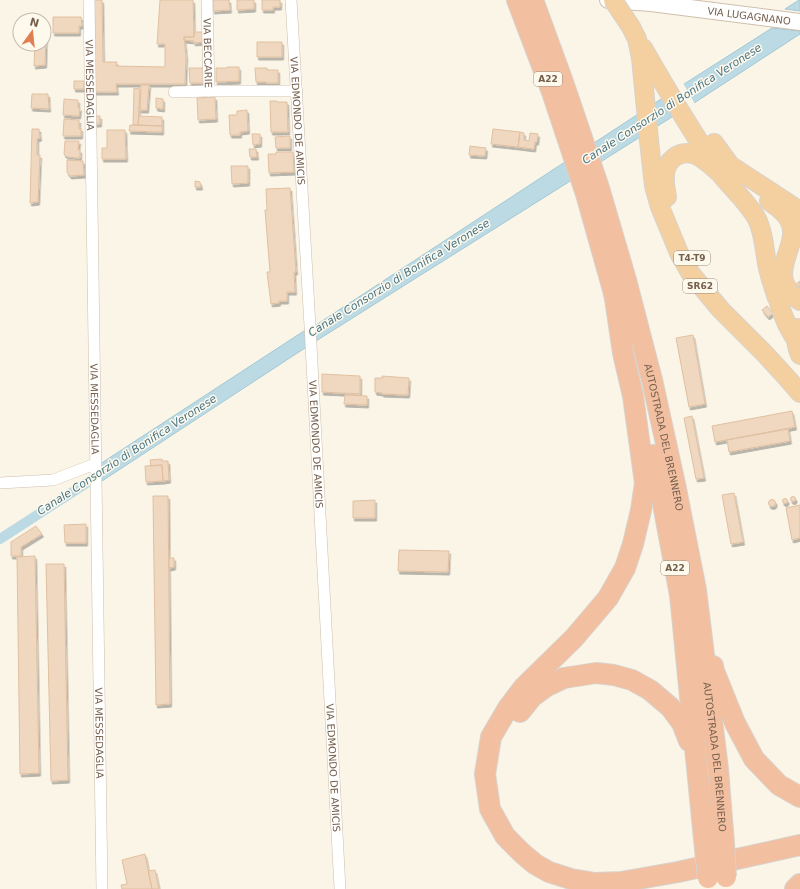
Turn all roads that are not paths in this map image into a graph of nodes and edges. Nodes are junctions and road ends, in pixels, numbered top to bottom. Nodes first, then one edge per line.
1 (89, 0) edge
2 (207, 0) edge
3 (291, 0) edge
4 (608, 0) edge
5 (613, 0) edge
6 (624, 0) edge
7 (528, 9) edge
8 (800, 22) edge
9 (636, 31) junction
10 (209, 91) junction
11 (297, 91) junction
12 (174, 92) dead end
13 (725, 169) junction
14 (593, 191) junction
15 (800, 211) edge
16 (800, 246) edge
17 (784, 265) junction
18 (614, 292) junction
19 (787, 297) edge
20 (799, 340) edge
21 (800, 379) edge
22 (800, 393) edge
23 (95, 464) junction
24 (0, 483) edge
25 (696, 590) junction
26 (800, 798) edge
27 (800, 835) edge
28 (714, 846) junction
29 (800, 846) edge
30 (717, 883) edge
31 (800, 884) edge
32 (102, 889) edge
33 (340, 889) edge
34 (795, 889) edge

1 - 23 street, VIA MESSEDAGLIA
2 - 10 street, VIA BECCARIE
3 - 11 street, VIA EDMONDO DE AMICIS
4 - 8 main road, VIA LUGAGNANO
5 - 9 highway, SR62, bridge
6 - 9 highway, SR62
7 - 14 highway, AUTOSTRADA DEL BRENNERO / A22
9 - 13 highway, SR62
9 - 22 highway, SR62
10 - 11 street, VIA BECCARIE
10 - 12 street
11 - 33 street, VIA EDMONDO DE AMICIS
13 - 15 highway, SR62
13 - 17 highway
13 - 19 highway
13 - 21 highway, T4-T9
14 - 18 highway, AUTOSTRADA DEL BRENNERO / A22
14 - 25 highway, AUTOSTRADA DEL BRENNERO / A22
16 - 17 highway
17 - 19 highway
18 - 28 highway, AUTOSTRADA DEL BRENNERO / A22
18 - 29 highway
19 - 20 highway
23 - 24 street
23 - 32 street, VIA MESSEDAGLIA
25 - 26 highway
25 - 28 highway, AUTOSTRADA DEL BRENNERO / A22
27 - 28 highway
28 - 30 highway, AUTOSTRADA DEL BRENNERO / A22, bridge
31 - 34 highway

